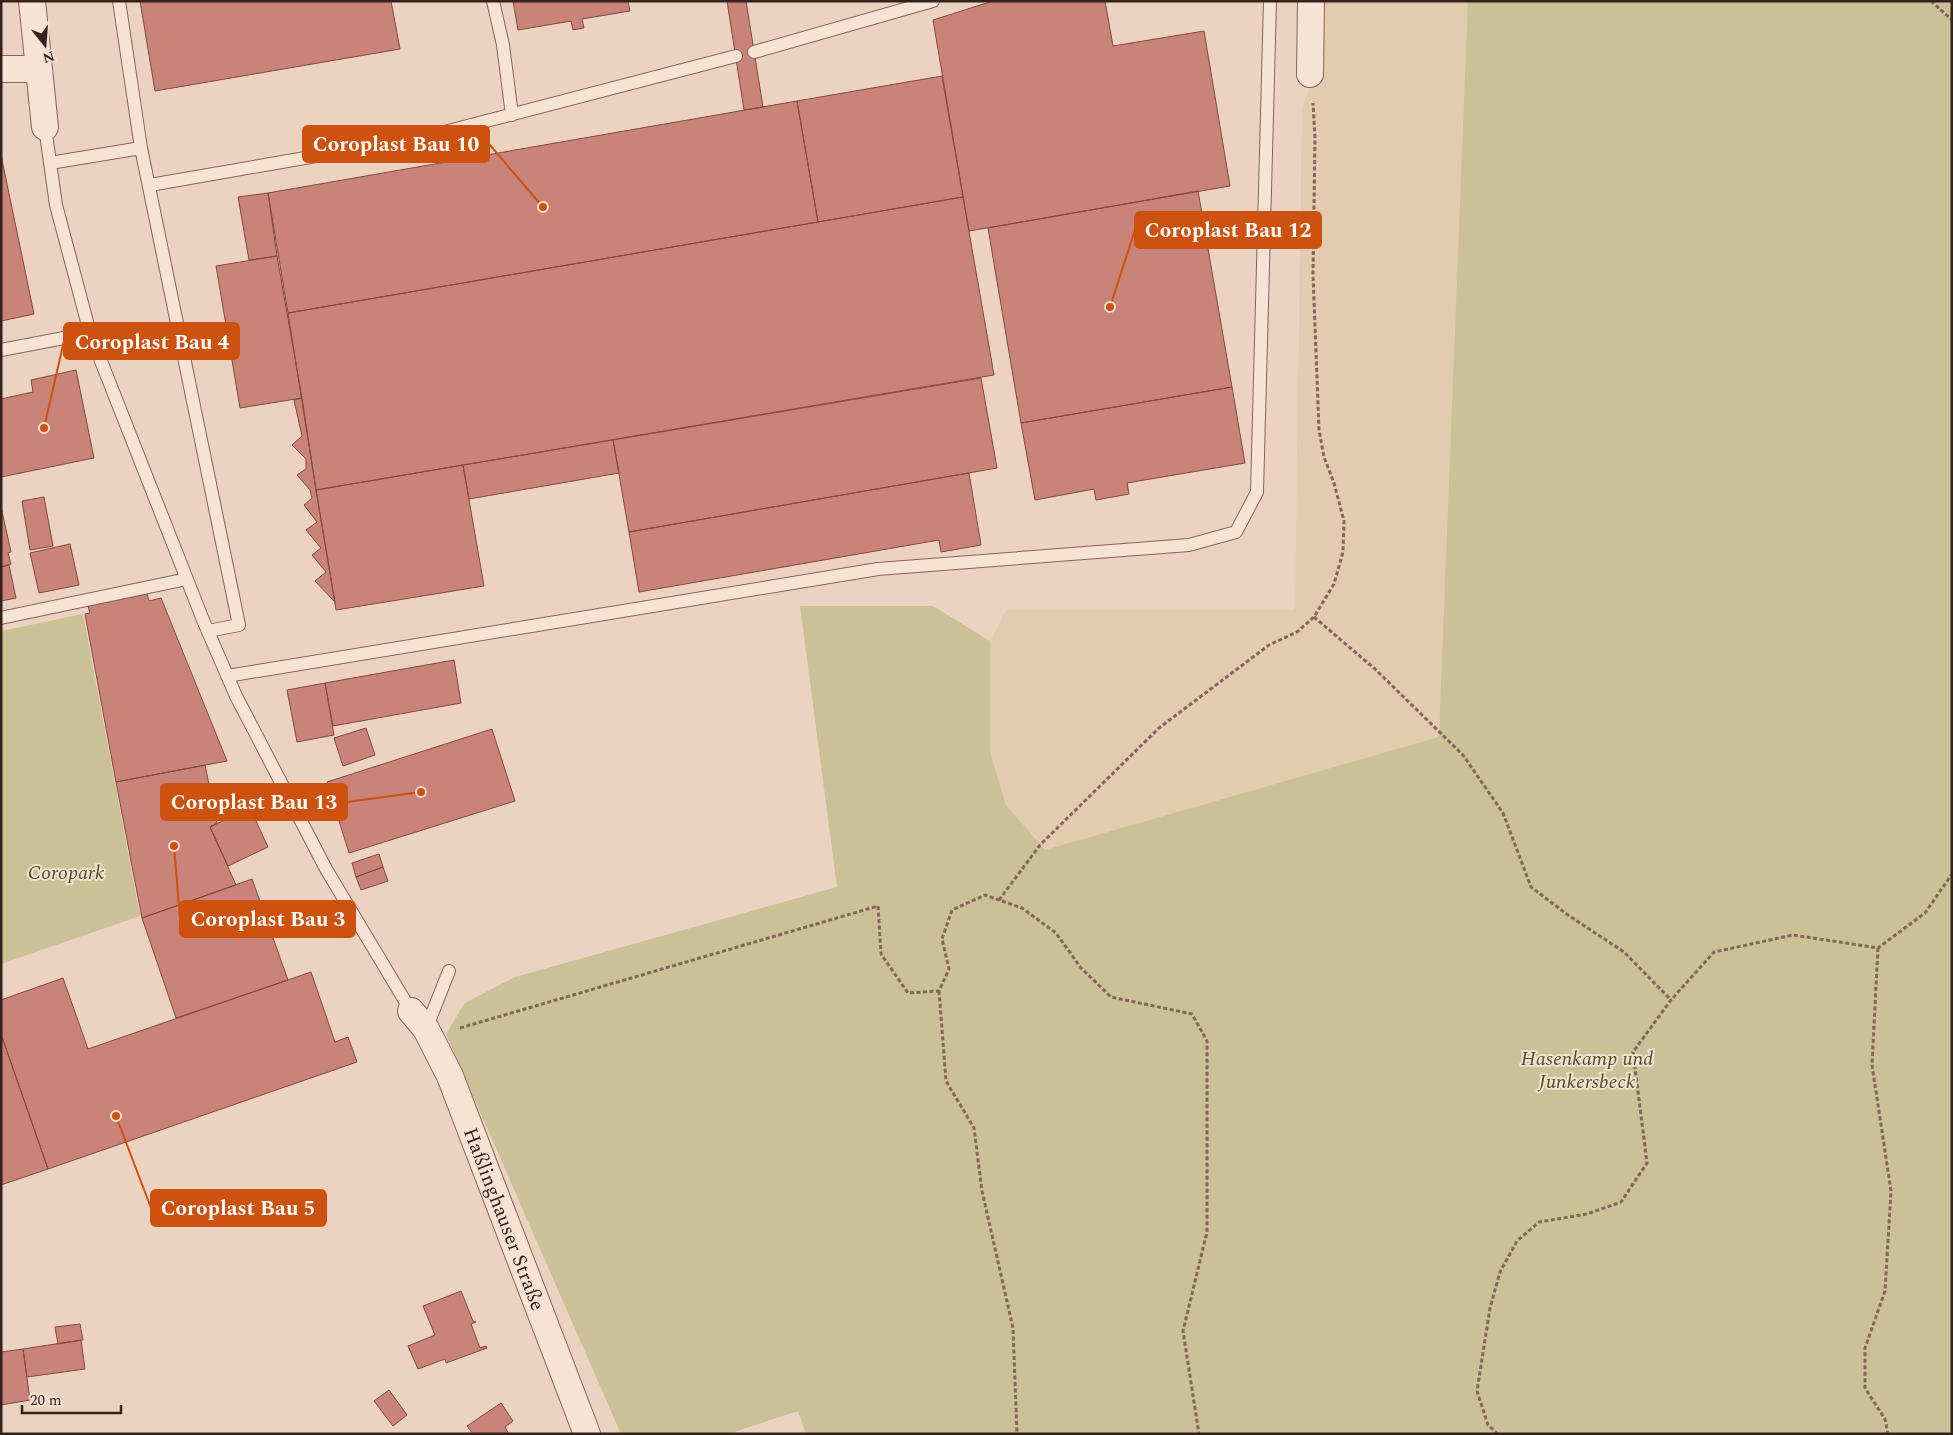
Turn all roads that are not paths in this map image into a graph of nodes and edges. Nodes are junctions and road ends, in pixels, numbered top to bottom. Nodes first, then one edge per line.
1 (32, 1) edge
2 (118, 1) edge
3 (492, 1) edge
4 (933, 1) edge
5 (1270, 1) edge
6 (1311, 1) edge
7 (754, 52) dead end
8 (736, 56) dead end
9 (1, 69) edge
10 (38, 69) junction
11 (1310, 74) dead end
12 (512, 115) junction
13 (45, 127) joint
14 (141, 148) junction
15 (50, 162) junction
16 (150, 185) junction
17 (90, 332) junction
18 (1, 350) edge
19 (187, 579) junction
20 (1, 618) edge
21 (208, 631) junction
22 (227, 676) junction
23 (449, 971) dead end
24 (422, 1026) junction
25 (586, 1434) edge

1 - 10 street
2 - 14 lane
3 - 12 lane
4 - 7 lane
5 - 22 lane
6 - 11 street
8 - 12 lane
9 - 10 street
10 - 13 street
12 - 16 lane
13 - 15 lane
14 - 15 lane
14 - 16 lane
15 - 17 lane
16 - 21 lane
17 - 18 lane
17 - 19 lane
19 - 20 lane
19 - 21 lane
21 - 22 lane
22 - 24 lane
23 - 24 lane
24 - 25 street, Haßlinghauser Straße

